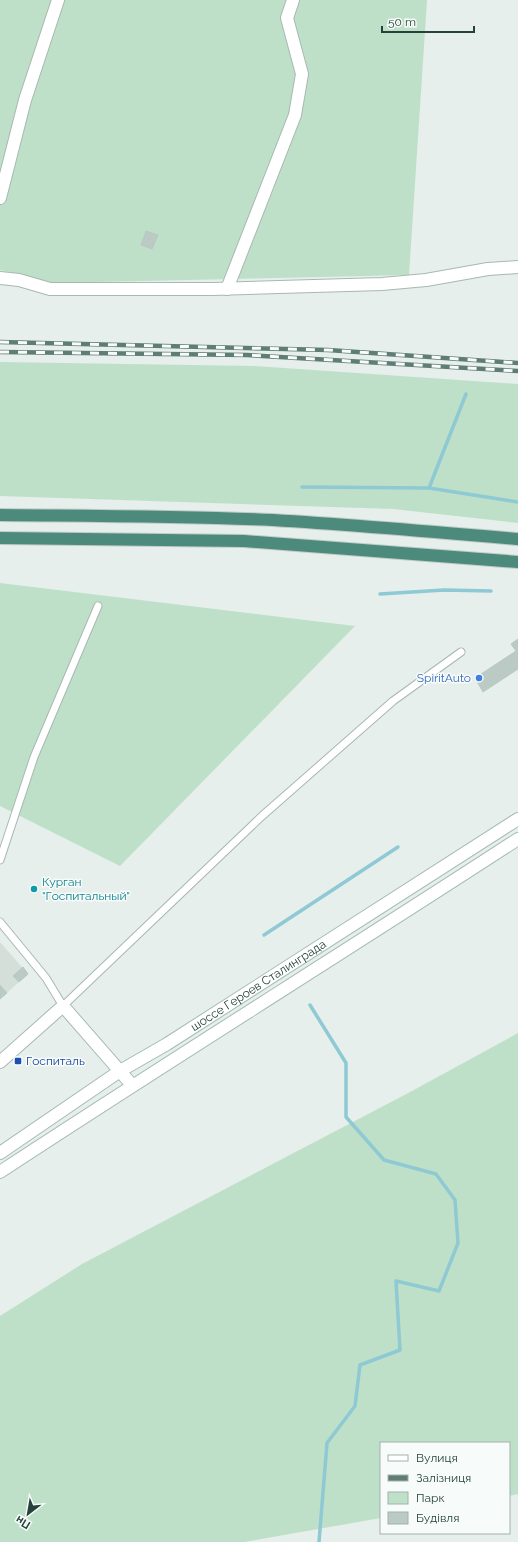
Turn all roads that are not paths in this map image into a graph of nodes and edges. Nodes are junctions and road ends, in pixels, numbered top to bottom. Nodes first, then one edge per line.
1 (58, 0) edge
2 (293, 0) edge
3 (0, 198) edge
4 (518, 267) edge
5 (0, 278) edge
6 (227, 289) junction
7 (0, 515) edge
8 (0, 538) edge
9 (518, 539) edge
10 (518, 562) edge
11 (98, 606) dead end
12 (460, 652) dead end
13 (518, 819) edge
14 (518, 839) edge
15 (0, 860) edge
16 (0, 922) edge
17 (63, 1006) junction
18 (0, 1062) edge
19 (120, 1071) junction
20 (132, 1085) junction
21 (0, 1153) edge
22 (0, 1172) edge

1 - 3 main road
2 - 6 main road
4 - 6 main road
5 - 6 main road
7 - 9 highway
8 - 10 highway
11 - 15 lane
12 - 17 lane
13 - 19 main road, шоссе Героев Сталинграда
14 - 20 main road, шоссе Героев Сталинграда
16 - 17 lane
17 - 18 main road
17 - 19 main road
19 - 20 main road
19 - 21 main road, шоссе Героев Сталинграда
20 - 22 main road, шоссе Героев Сталинграда

